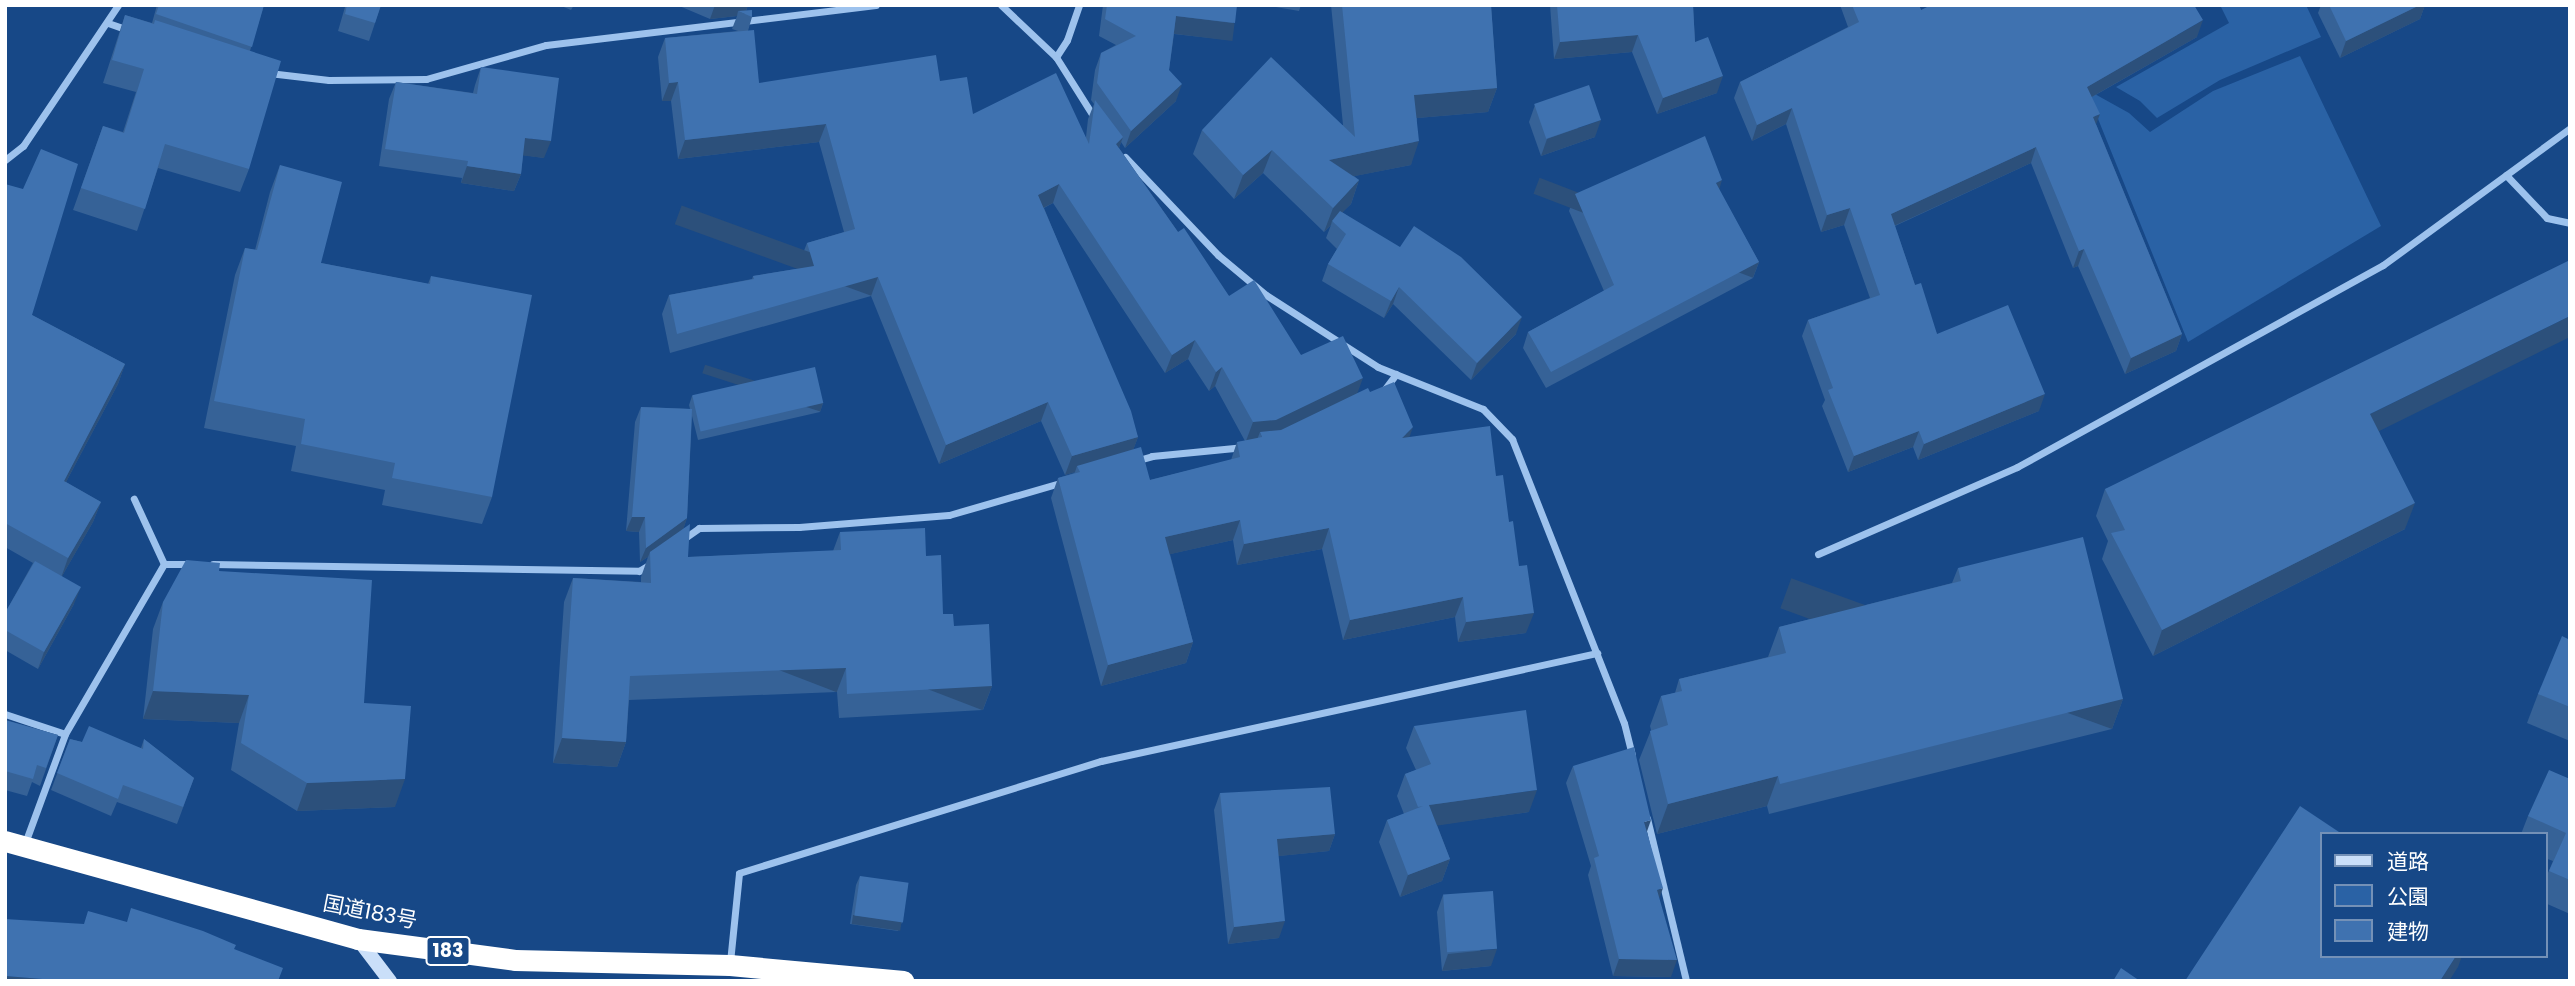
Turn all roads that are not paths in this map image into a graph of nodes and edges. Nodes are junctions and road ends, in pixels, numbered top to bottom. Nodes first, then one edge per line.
1 (118, 5) edge
2 (876, 5) edge
3 (1000, 5) edge
4 (1079, 5) edge
5 (108, 23) junction
6 (133, 32) edge
7 (1056, 57) junction
8 (255, 72) edge
9 (1098, 123) edge
10 (2570, 128) edge
11 (1120, 150) edge
12 (5, 159) edge
13 (2505, 175) junction
14 (2570, 223) edge
15 (1396, 374) junction
16 (1371, 396) edge
17 (1258, 446) edge
18 (1127, 464) edge
19 (1076, 478) edge
20 (134, 499) dead end
21 (679, 542) edge
22 (1818, 554) dead end
23 (659, 557) edge
24 (164, 564) junction
25 (1597, 653) junction
26 (5, 714) edge
27 (65, 734) junction
28 (1634, 764) edge
29 (1644, 804) edge
30 (15, 843) edge
31 (358, 939) junction
32 (730, 965) junction
33 (390, 981) edge
34 (903, 981) edge
35 (1686, 981) edge

1 - 5 street
2 - 8 street
3 - 7 street
4 - 7 street
5 - 6 street
5 - 12 street
7 - 9 street
10 - 13 street
11 - 15 street
13 - 14 street
13 - 22 street
15 - 16 street
15 - 25 street
17 - 18 street
19 - 21 street
20 - 24 street
23 - 24 street
24 - 27 street
25 - 28 street
25 - 32 street
26 - 27 street
27 - 30 street
29 - 35 street
30 - 31 highway, 国道183号 / 183
31 - 32 highway, 国道183号 / 183
31 - 33 main road
32 - 34 highway, 国道183号 / 183

